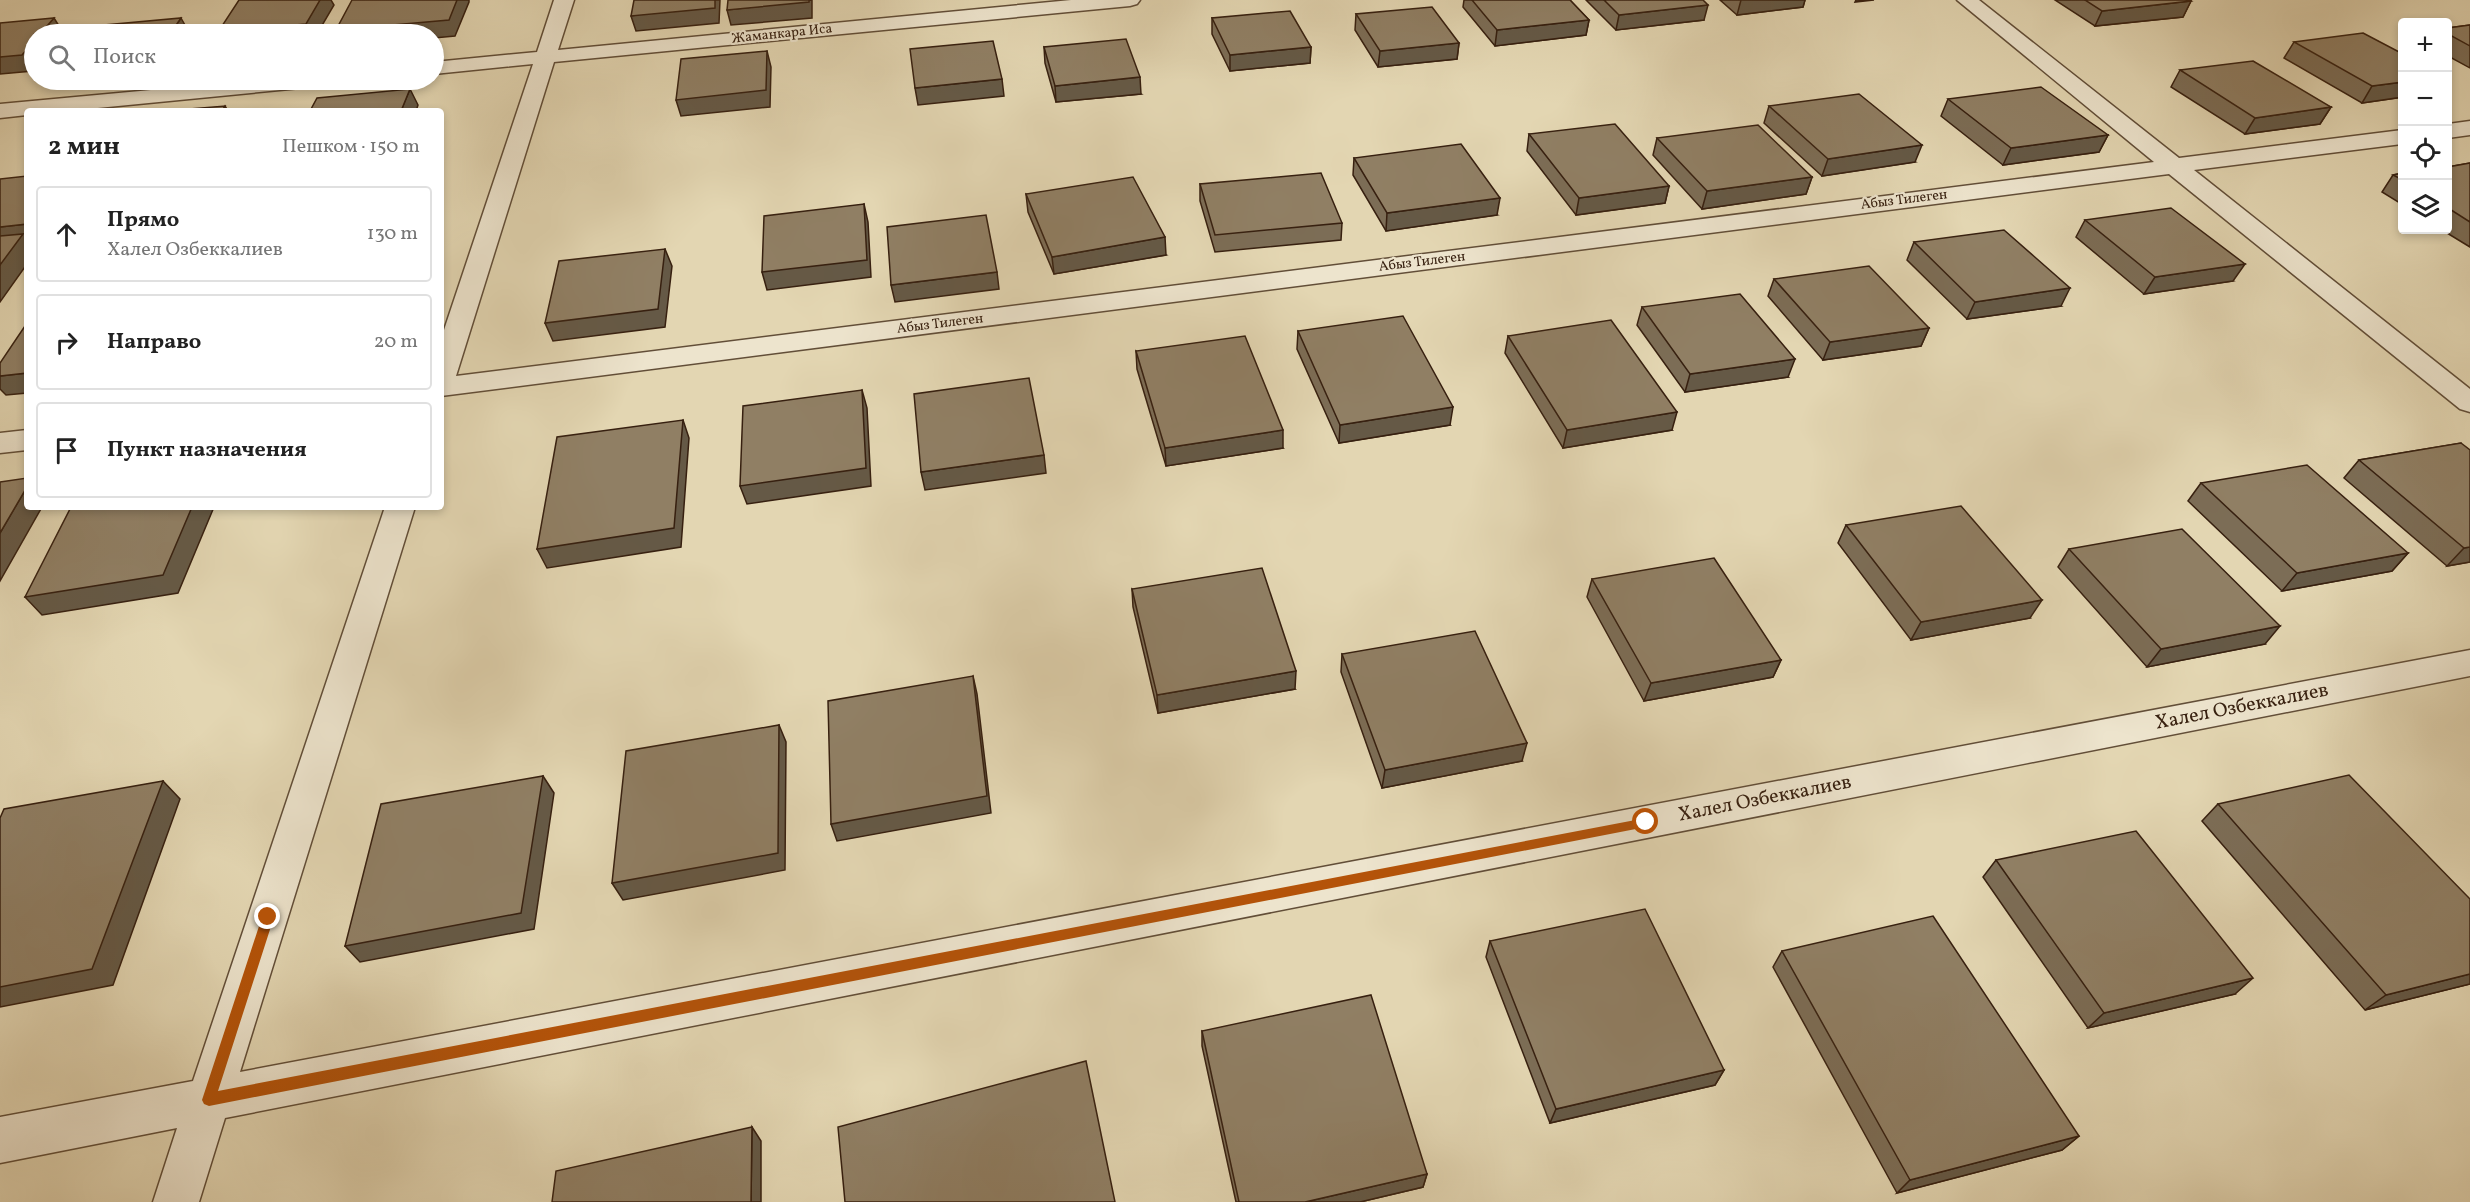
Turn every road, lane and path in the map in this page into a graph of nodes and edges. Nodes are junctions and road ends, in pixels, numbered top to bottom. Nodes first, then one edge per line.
1 (564, 0) edge
2 (1130, 0) edge
3 (1967, 0) edge
4 (545, 57) junction
5 (444, 67) edge
6 (217, 90) edge
7 (31, 108) edge
8 (24, 109) edge
9 (0, 111) edge
10 (2470, 128) edge
11 (2452, 130) edge
12 (2398, 138) edge
13 (2174, 166) junction
14 (444, 372) edge
15 (444, 387) edge
16 (2470, 403) edge
17 (24, 440) edge
18 (0, 443) edge
19 (399, 510) edge
20 (2470, 663) edge
21 (209, 1100) junction
22 (0, 1140) edge
23 (176, 1202) edge

1 - 4 street
2 - 4 street, Жаманкара Иса
3 - 13 street
4 - 5 street, Жаманкара Иса
4 - 14 street
6 - 7 street
8 - 9 street
10 - 11 street
12 - 13 street, Абыз Тилеген
13 - 15 street, Абыз Тилеген
13 - 16 street
17 - 18 street
19 - 21 street
20 - 21 street, Халел Озбеккалиев
21 - 22 street, Халел Озбеккалиев
21 - 23 street

